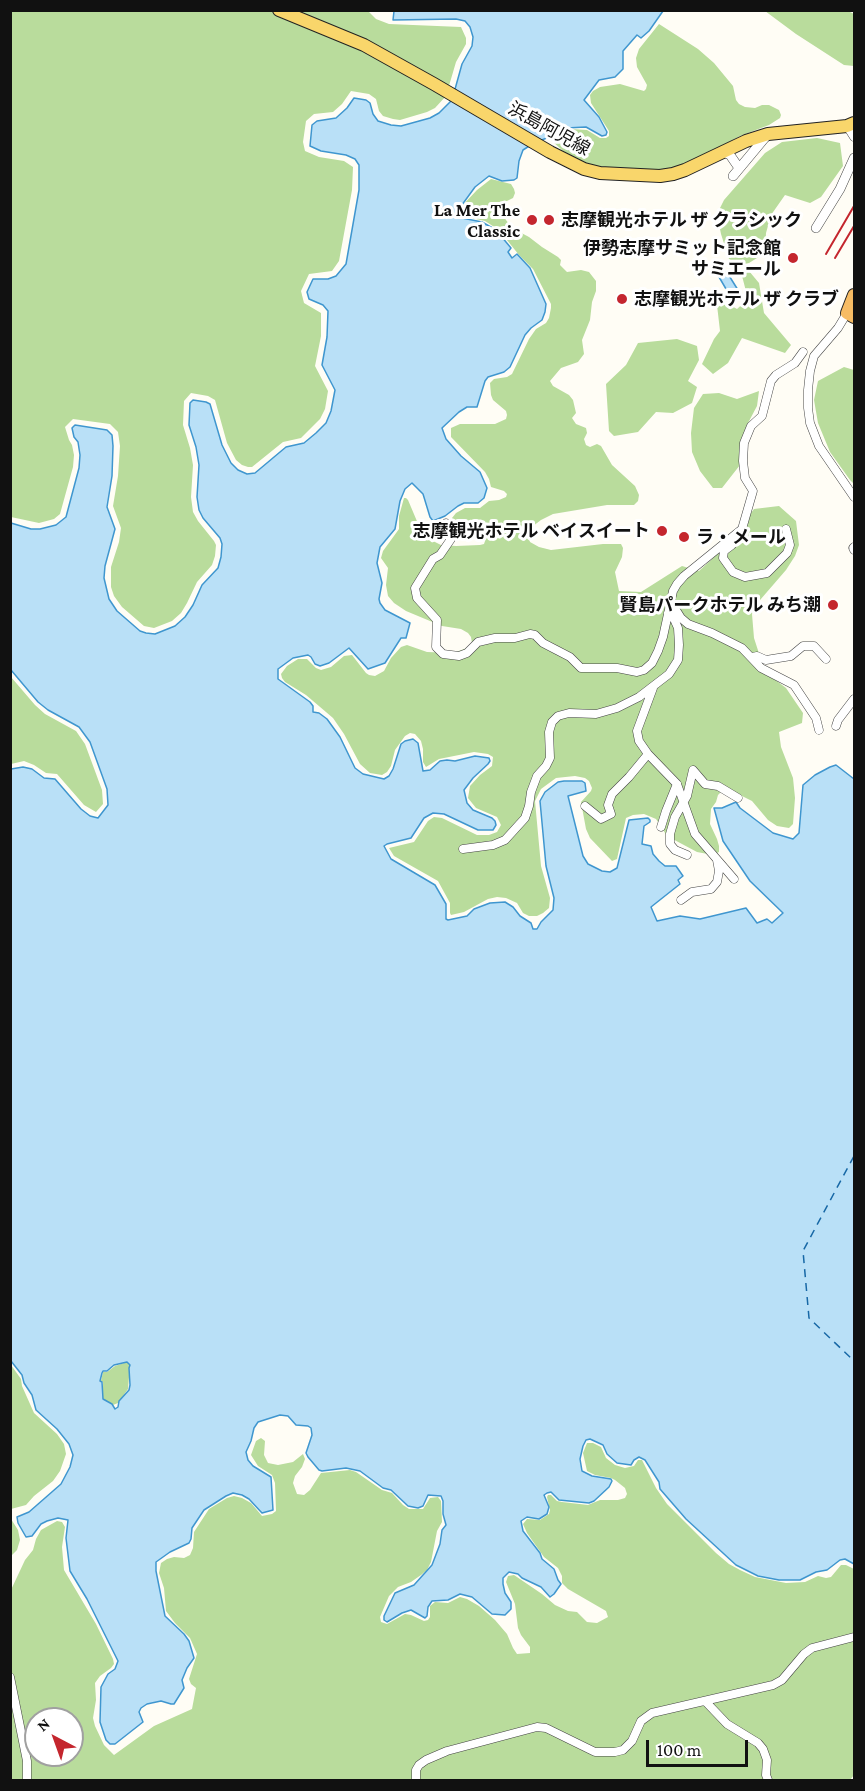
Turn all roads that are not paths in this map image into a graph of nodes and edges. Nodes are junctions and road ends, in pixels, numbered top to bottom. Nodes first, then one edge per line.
1 (279, 10) edge
2 (851, 124) edge
3 (768, 134) junction
4 (855, 137) edge
5 (724, 152) junction
6 (855, 158) edge
7 (816, 228) dead end
8 (855, 295) edge
9 (851, 315) edge
10 (803, 352) dead end
11 (855, 497) edge
12 (446, 523) dead end
13 (786, 529) dead end
14 (728, 540) junction
15 (671, 602) junction
16 (668, 613) junction
17 (753, 657) junction
18 (826, 660) dead end
19 (654, 687) junction
20 (855, 699) edge
21 (836, 726) dead end
22 (819, 730) dead end
23 (648, 754) junction
24 (677, 784) junction
25 (738, 798) dead end
26 (684, 802) junction
27 (585, 806) dead end
28 (661, 827) dead end
29 (463, 849) dead end
30 (687, 855) dead end
31 (716, 858) junction
32 (734, 879) dead end
33 (681, 900) dead end
34 (855, 1637) edge
35 (10, 1677) edge
36 (706, 1701) junction
37 (27, 1780) edge
38 (416, 1780) edge
39 (768, 1780) edge

1 - 5 main road, 浜島阿児線
2 - 3 main road, 浜島阿児線
2 - 4 street
3 - 5 main road, 浜島阿児線
3 - 5 street
6 - 7 street
8 - 9 highway
9 - 11 street
10 - 14 street
12 - 16 street
13 - 14 street
14 - 15 street
15 - 16 street
15 - 17 street
16 - 19 street
17 - 18 street
17 - 22 street
19 - 23 street
19 - 29 street
20 - 21 street
23 - 24 street
23 - 27 street
24 - 26 street
24 - 28 street
25 - 26 street
26 - 30 street
26 - 31 street
31 - 32 street
31 - 33 street
34 - 36 street
35 - 37 street
36 - 38 street
36 - 39 street

